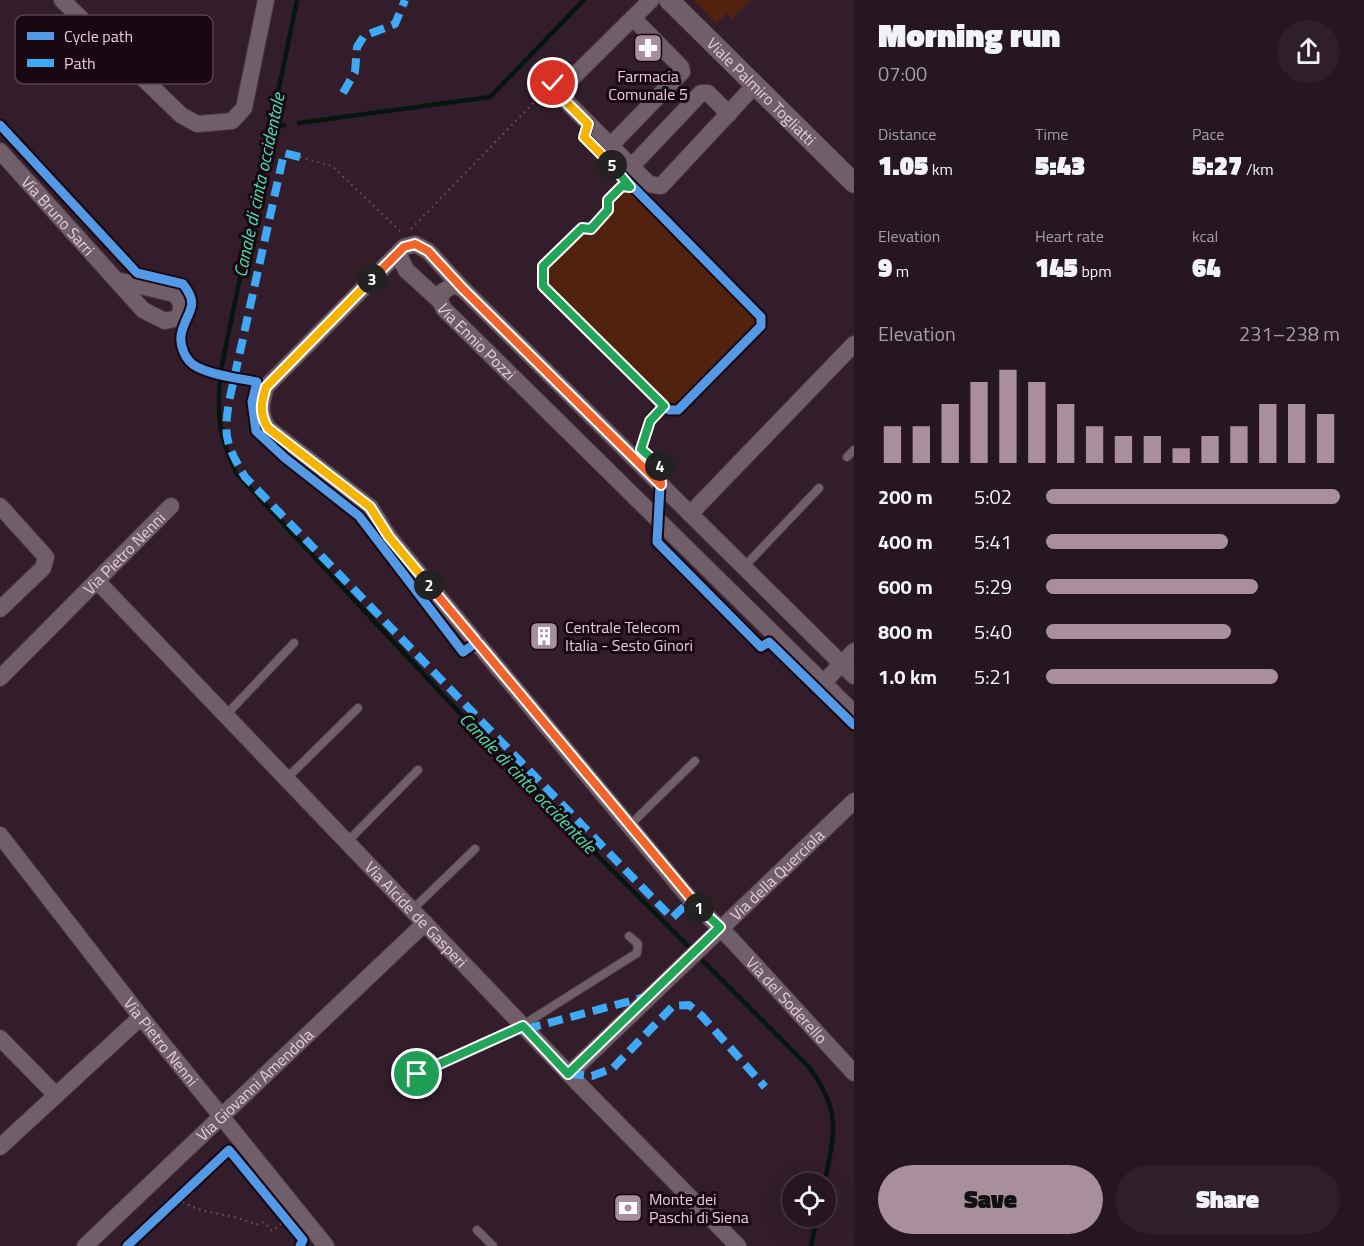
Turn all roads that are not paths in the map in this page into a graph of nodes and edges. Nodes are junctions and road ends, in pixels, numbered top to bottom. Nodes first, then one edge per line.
1 (62, 0) edge
2 (266, 0) edge
3 (651, 0) edge
4 (669, 0) edge
5 (78, 15) edge
6 (633, 18) junction
7 (150, 84) edge
8 (755, 86) junction
9 (729, 114) junction
10 (610, 146) junction
11 (0, 151) edge
12 (628, 173) junction
13 (854, 183) edge
14 (398, 253) junction
15 (116, 280) dead end
16 (463, 289) junction
17 (440, 301) junction
18 (854, 344) edge
19 (854, 450) edge
20 (847, 458) dead end
21 (819, 488) dead end
22 (0, 506) edge
23 (171, 506) dead end
24 (690, 514) junction
25 (744, 567) junction
26 (98, 582) junction
27 (0, 609) edge
28 (294, 643) dead end
29 (854, 651) edge
30 (842, 664) junction
31 (854, 676) edge
32 (0, 678) edge
33 (824, 682) junction
34 (358, 708) dead end
35 (854, 713) edge
36 (226, 715) junction
37 (695, 761) dead end
38 (418, 770) dead end
39 (286, 778) junction
40 (854, 801) edge
41 (629, 826) junction
42 (0, 835) edge
43 (347, 842) junction
44 (475, 849) dead end
45 (13, 852) junction
46 (0, 864) edge
47 (412, 910) junction
48 (425, 923) junction
49 (720, 927) junction
50 (629, 936) dead end
51 (141, 1017) junction
52 (523, 1026) junction
53 (0, 1038) edge
54 (854, 1073) edge
55 (417, 1074) dead end
56 (568, 1074) junction
57 (56, 1095) junction
58 (222, 1116) junction
59 (0, 1147) edge
60 (477, 1230) dead end
61 (84, 1246) edge
62 (326, 1246) edge
63 (493, 1246) edge
64 (738, 1246) edge

1 - 5 street
2 - 7 street
3 - 6 street
4 - 8 street, Viale Palmiro Togliatti
6 - 10 street
6 - 10 street
8 - 9 street
8 - 13 street, Viale Palmiro Togliatti
9 - 12 street
9 - 12 street
10 - 12 street
11 - 15 street, Via Bruno Sarri
14 - 16 street
14 - 17 street
14 - 41 street
16 - 17 street, Via Ennio Pozzi
16 - 24 street, Via Ennio Pozzi
17 - 33 street, Via Ennio Pozzi
18 - 24 street
19 - 20 lane
21 - 25 lane
22 - 27 street
23 - 26 street, Via Pietro Nenni
24 - 25 street, Via Ennio Pozzi
25 - 30 street, Via Ennio Pozzi
26 - 32 street, Via Pietro Nenni
26 - 36 street, Via Alcide de Gasperi
28 - 36 lane
29 - 30 street
30 - 31 street, Via Ennio Pozzi
30 - 33 street
33 - 35 street, Via Ennio Pozzi
34 - 39 lane
36 - 39 street, Via Alcide de Gasperi
37 - 41 lane
38 - 43 lane
39 - 43 street, Via Alcide de Gasperi
40 - 49 street, Via della Querciola
41 - 49 street
42 - 45 street, Via Pietro Nenni
43 - 47 street, Via Alcide de Gasperi
44 - 47 lane
45 - 46 street
45 - 51 street, Via Pietro Nenni
47 - 48 street, Via Alcide de Gasperi
48 - 52 street, Via Alcide de Gasperi
48 - 58 street, Via Giovanni Amendola
49 - 54 street, Via del Soderello
49 - 56 street, Via della Querciola
50 - 52 lane
51 - 57 street
51 - 58 street, Via Pietro Nenni
52 - 55 lane
52 - 56 street, Via Alcide de Gasperi
53 - 57 street
56 - 64 street, Via Alcide de Gasperi
57 - 59 street
58 - 61 street, Via Giovanni Amendola
58 - 62 street, Via Pietro Nenni
60 - 63 lane

